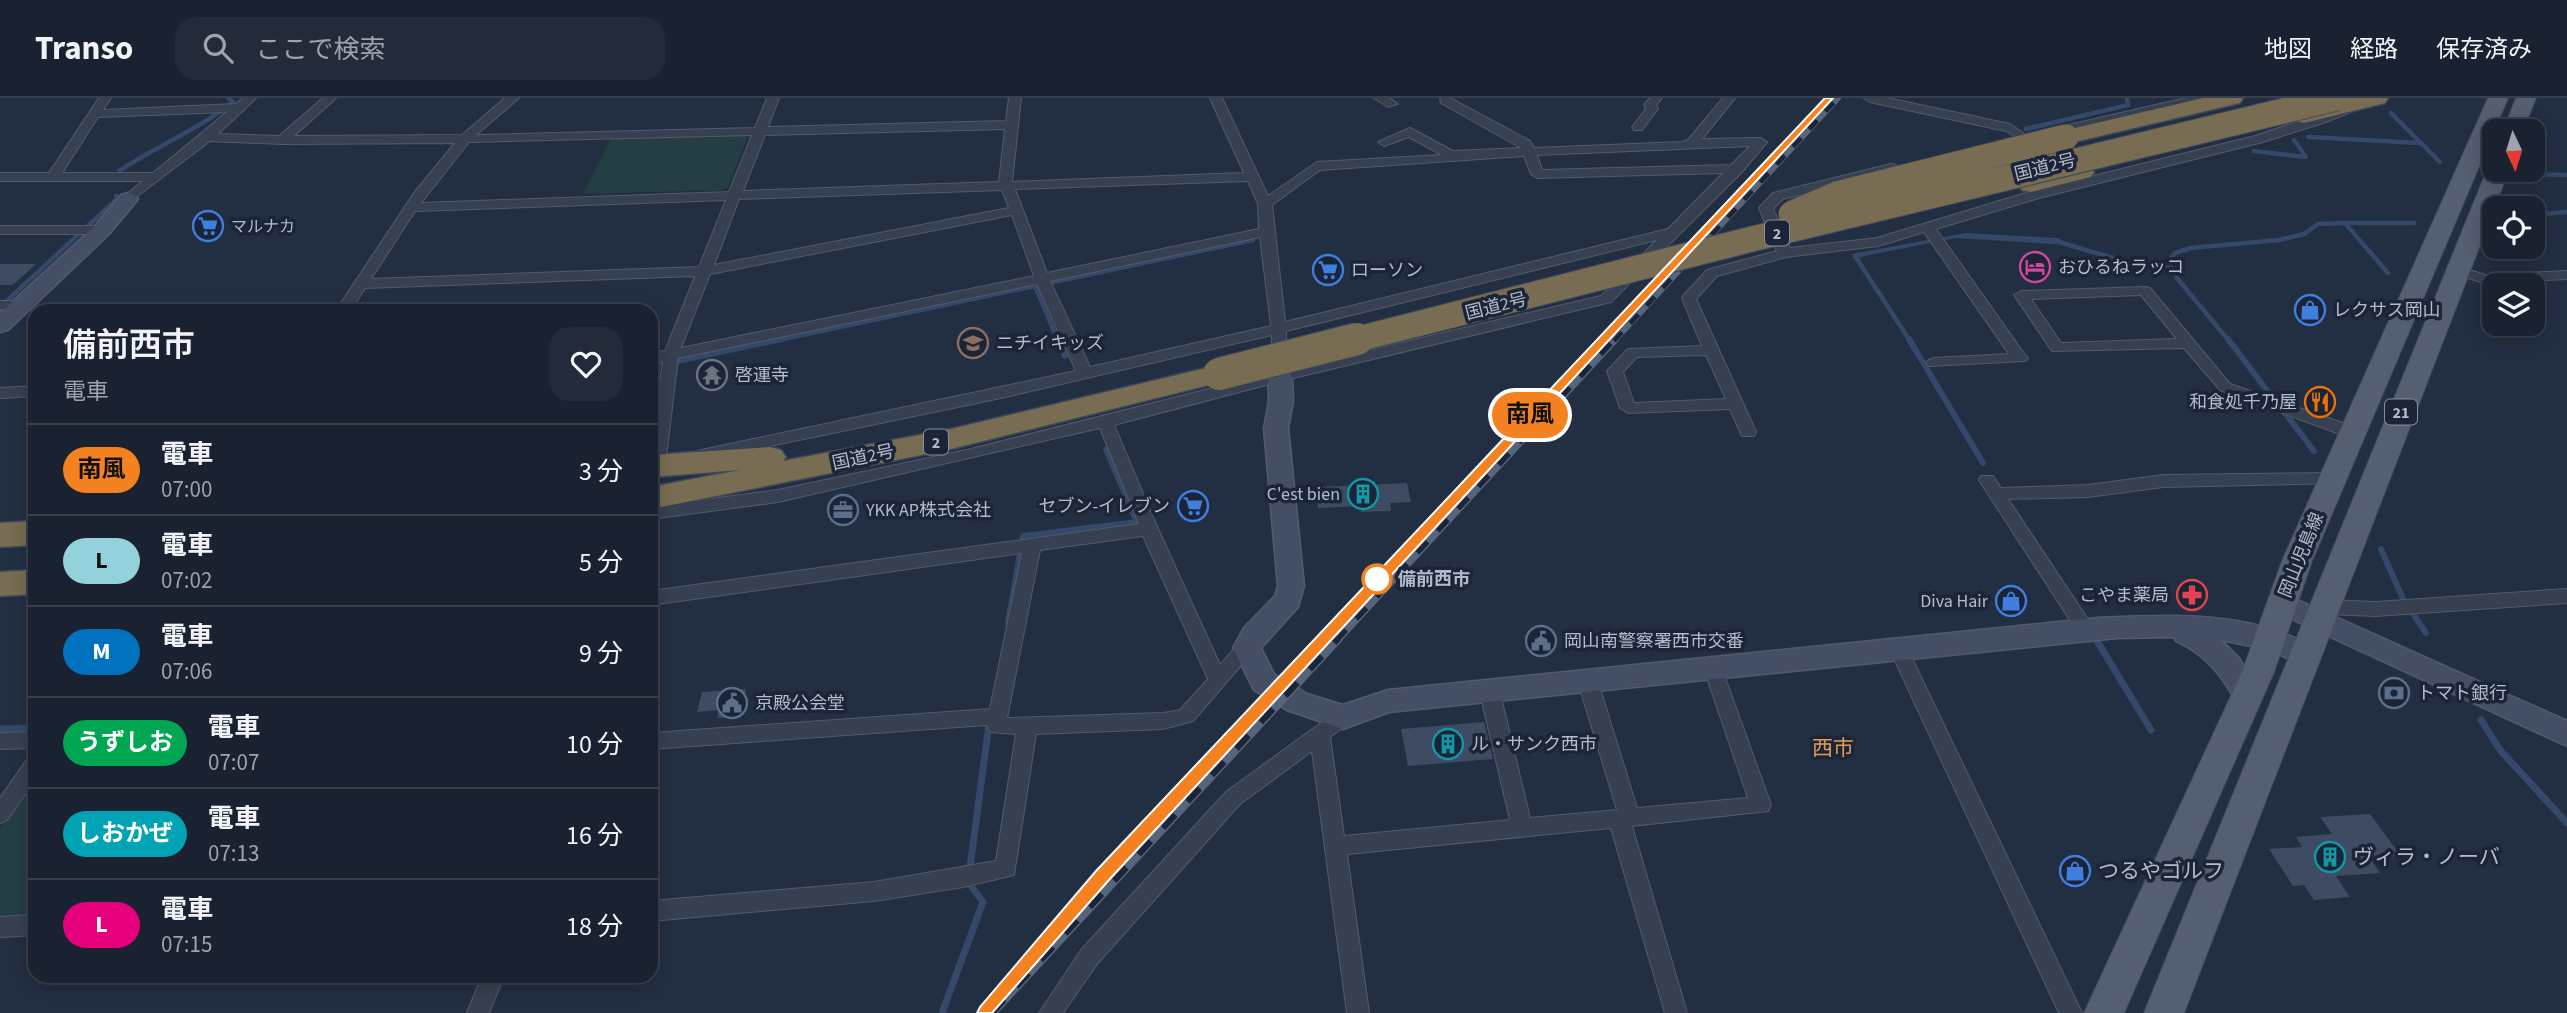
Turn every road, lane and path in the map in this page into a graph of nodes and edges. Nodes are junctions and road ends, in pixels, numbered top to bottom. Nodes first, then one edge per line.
1 (105, 98) edge
2 (250, 98) edge
3 (330, 98) edge
4 (513, 98) edge
5 (773, 98) edge
6 (1015, 98) edge
7 (1216, 98) edge
8 (1380, 98) edge
9 (1656, 98) edge
10 (1730, 98) edge
11 (1870, 98) edge
12 (2201, 98) edge
13 (2232, 98) edge
14 (2284, 98) edge
15 (2337, 98) edge
16 (2378, 98) edge
17 (2473, 98) edge
18 (2498, 98) edge
19 (2526, 98) edge
20 (1445, 100) dead end
21 (1392, 104) dead end
22 (231, 108) junction
23 (94, 114) junction
24 (2489, 119) edge
25 (2518, 119) edge
26 (1011, 125) junction
27 (1638, 127) dead end
28 (760, 132) junction
29 (207, 136) junction
30 (2482, 136) joint
31 (468, 138) junction
32 (2026, 139) junction
33 (282, 140) junction
34 (1384, 142) dead end
35 (1692, 143) junction
36 (1972, 151) junction
37 (1529, 152) junction
38 (1451, 155) junction
39 (1737, 169) junction
40 (54, 176) junction
41 (0, 177) edge
42 (153, 177) junction
43 (1252, 177) junction
44 (2493, 182) edge
45 (1007, 187) junction
46 (736, 195) junction
47 (2034, 195) junction
48 (128, 199) joint
49 (1265, 204) junction
50 (412, 207) junction
51 (1014, 211) junction
52 (1782, 217) junction
53 (0, 230) edge
54 (90, 230) junction
55 (1265, 232) junction
56 (1671, 232) junction
57 (1933, 235) junction
58 (1752, 239) junction
59 (1785, 253) junction
60 (2457, 270) junction
61 (705, 271) junction
62 (2567, 275) edge
63 (1044, 282) junction
64 (361, 284) junction
65 (347, 304) edge
66 (7, 310) edge
67 (1279, 328) junction
68 (2189, 343) junction
69 (1712, 350) junction
70 (658, 358) edge
71 (671, 359) junction
72 (1934, 363) dead end
73 (1214, 367) junction
74 (1086, 373) junction
75 (1280, 376) junction
76 (28, 391) edge
77 (0, 393) edge
78 (1736, 404) junction
79 (1075, 410) junction
80 (1105, 422) junction
81 (1748, 432) dead end
82 (2351, 432) junction
83 (658, 440) edge
84 (658, 470) edge
85 (658, 470) edge
86 (2332, 479) junction
87 (658, 497) edge
88 (658, 511) edge
89 (658, 512) edge
90 (1149, 529) junction
91 (28, 533) edge
92 (0, 535) edge
93 (28, 545) edge
94 (1025, 545) junction
95 (0, 547) edge
96 (28, 563) edge
97 (0, 565) edge
98 (28, 582) edge
99 (0, 584) edge
100 (2284, 596) junction
101 (2567, 596) edge
102 (658, 597) edge
103 (2323, 614) junction
104 (2163, 627) junction
105 (2085, 629) junction
106 (2270, 639) junction
107 (1247, 648) junction
108 (1898, 648) junction
109 (2307, 655) junction
110 (1713, 668) junction
111 (1218, 681) junction
112 (1588, 682) junction
113 (1490, 693) junction
114 (2246, 695) junction
115 (992, 716) junction
116 (1343, 717) junction
117 (2567, 719) edge
118 (1027, 727) junction
119 (2567, 734) edge
120 (1320, 736) junction
121 (28, 740) edge
122 (658, 740) edge
123 (0, 741) edge
124 (28, 774) edge
125 (0, 814) edge
126 (1625, 818) junction
127 (1522, 828) junction
128 (1335, 846) junction
129 (658, 910) edge
130 (28, 926) edge
131 (0, 927) edge
132 (490, 983) edge
133 (478, 1013) edge
134 (1050, 1013) edge
135 (1358, 1013) edge
136 (1676, 1013) edge
137 (2071, 1013) edge
138 (2104, 1013) edge
139 (2164, 1013) edge

1 - 23 street
2 - 22 street
3 - 33 street
4 - 31 street
5 - 28 street
6 - 26 street
7 - 43 street
8 - 21 street
9 - 27 street
10 - 35 street
11 - 32 street
12 - 32 street
13 - 52 highway, bridge
14 - 52 highway, 国道2号 / 2, bridge
15 - 58 highway, 国道2号 / 2, bridge
16 - 47 street
16 - 58 highway, bridge
17 - 30 main road
18 - 24 main road, 岡山児島線 / 21
19 - 25 main road
20 - 37 street
22 - 23 street
22 - 29 street
23 - 40 street
26 - 28 street
26 - 45 street
28 - 31 street
28 - 46 street
29 - 33 street
29 - 42 street
30 - 82 main road, 岡山児島線 / 21
31 - 33 street
31 - 50 street
32 - 36 street
34 - 38 street
35 - 37 street
35 - 39 street
36 - 47 street
36 - 59 street
37 - 38 street
37 - 39 street
38 - 49 street
39 - 56 street
40 - 41 street
40 - 42 street
42 - 48 street
43 - 45 street
43 - 49 street
44 - 60 main road, 21
45 - 46 street
45 - 51 street
46 - 50 street
46 - 61 street
47 - 57 street
48 - 54 street
49 - 55 street
50 - 64 street
51 - 61 street
51 - 63 street
52 - 73 highway, 国道2号 / 2
53 - 54 street
54 - 66 street
55 - 63 street
55 - 67 street
56 - 67 street
56 - 75 street
57 - 59 street
57 - 72 street
58 - 73 highway, 国道2号 / 2, bridge
59 - 69 street
60 - 62 street
60 - 103 main road, 21
61 - 64 street
61 - 71 street
63 - 71 street
63 - 74 street
64 - 65 street
67 - 74 street
67 - 75 street
68 - 68 street
68 - 82 street
69 - 78 street
69 - 78 street
70 - 71 street
71 - 83 street
73 - 79 highway, 国道2号 / 2
73 - 84 highway, 国道2号 / 2
74 - 85 street
75 - 80 street
75 - 107 street
76 - 77 street
78 - 81 street
79 - 87 highway, 国道2号 / 2
79 - 88 highway
80 - 89 street
80 - 90 street
82 - 86 main road, 岡山児島線 / 21
86 - 100 main road, 岡山児島線 / 21
86 - 105 street
90 - 94 street
90 - 111 street
91 - 92 highway
93 - 95 highway
94 - 102 street
94 - 115 street
96 - 97 highway
98 - 99 highway
100 - 103 street
100 - 106 main road, 岡山児島線 / 21
101 - 103 street
103 - 109 main road, 21
103 - 117 street
103 - 119 street
104 - 105 street
104 - 106 street
104 - 114 street
105 - 108 street
106 - 109 street
106 - 114 main road, 岡山児島線 / 21
107 - 111 street
107 - 116 street
108 - 110 street
108 - 137 street
109 - 139 main road, 21
110 - 112 street
110 - 126 street
111 - 118 street
112 - 113 street
112 - 126 street
113 - 116 street
113 - 127 street
114 - 138 main road, 岡山児島線 / 21
115 - 118 street
115 - 122 street
116 - 120 street
118 - 129 street
120 - 128 street
120 - 134 street
121 - 123 street
124 - 125 street
126 - 127 street
126 - 136 street
127 - 128 street
128 - 135 street
130 - 131 street
132 - 133 street

